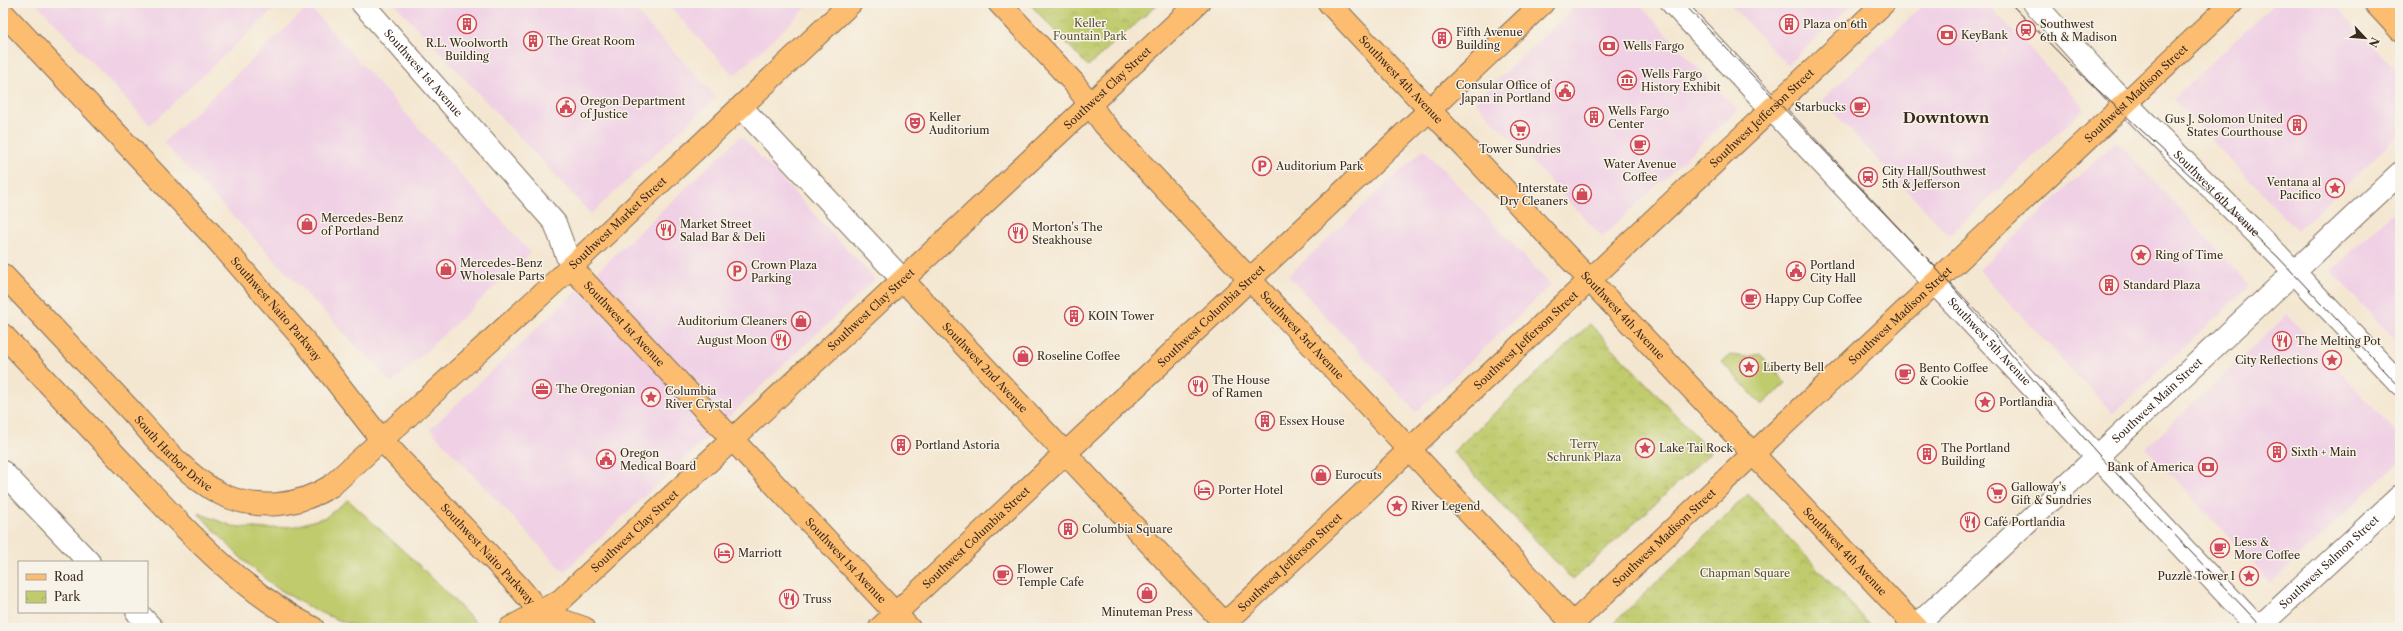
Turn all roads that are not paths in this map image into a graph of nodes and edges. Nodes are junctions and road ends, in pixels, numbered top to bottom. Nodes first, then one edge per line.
1 (362, 3) edge
2 (851, 3) edge
3 (999, 3) edge
4 (1198, 3) edge
5 (1329, 3) edge
6 (1543, 3) edge
7 (1672, 3) edge
8 (1884, 3) edge
9 (2034, 3) edge
10 (2232, 3) edge
11 (2375, 3) edge
12 (3, 13) edge
13 (2400, 30) edge
14 (2126, 103) junction
15 (1090, 105) junction
16 (741, 107) junction
17 (1771, 109) junction
18 (1430, 110) junction
19 (2400, 173) edge
20 (571, 267) junction
21 (2294, 272) junction
22 (3, 275) edge
23 (1250, 279) junction
24 (903, 280) junction
25 (1589, 280) junction
26 (1935, 283) junction
27 (3, 335) edge
28 (2400, 384) edge
29 (381, 439) junction
30 (733, 440) junction
31 (1410, 449) junction
32 (1065, 453) junction
33 (1753, 454) junction
34 (2096, 456) junction
35 (3, 472) edge
36 (2400, 496) edge
37 (88, 561) edge
38 (138, 613) edge
39 (545, 620) edge
40 (902, 621) edge
41 (1225, 626) edge
42 (1573, 627) edge
43 (152, 628) edge
44 (313, 628) edge
45 (510, 628) edge
46 (584, 628) edge
47 (880, 628) edge
48 (1916, 628) edge
49 (2258, 628) edge

1 - 20 street, Southwest 1st Avenue
2 - 16 main road, Southwest Market Street
3 - 15 main road, Southwest 3rd Avenue
4 - 15 main road, Southwest Clay Street
5 - 18 main road, Southwest 4th Avenue
6 - 18 main road, Southwest Columbia Street
7 - 17 street, Southwest 5th Avenue
8 - 17 main road, Southwest Jefferson Street
9 - 14 street, Southwest 6th Avenue
10 - 14 main road, Southwest Madison Street
11 - 13 main road
12 - 29 main road, Southwest Naito Parkway
14 - 21 street, Southwest 6th Avenue
14 - 26 main road, Southwest Madison Street
15 - 23 main road, Southwest 3rd Avenue
15 - 24 main road, Southwest Clay Street
16 - 20 main road, Southwest Market Street
16 - 24 street, Southwest 2nd Avenue
17 - 25 main road, Southwest Jefferson Street
17 - 26 street, Southwest 5th Avenue
18 - 23 main road, Southwest Columbia Street
18 - 25 main road, Southwest 4th Avenue
19 - 21 street, Southwest Main Street
20 - 29 main road, Southwest Market Street
20 - 30 main road, Southwest 1st Avenue
21 - 28 street, Southwest 6th Avenue
21 - 34 street, Southwest Main Street
22 - 29 main road, South Harbor Drive
23 - 31 main road, Southwest 3rd Avenue
23 - 32 main road, Southwest Columbia Street
24 - 30 main road, Southwest Clay Street
24 - 32 main road, Southwest 2nd Avenue
25 - 31 main road, Southwest Jefferson Street
25 - 33 main road, Southwest 4th Avenue
26 - 33 main road, Southwest Madison Street
26 - 34 street, Southwest 5th Avenue
27 - 44 main road
29 - 39 main road, Southwest Naito Parkway
30 - 39 main road, Southwest Clay Street
30 - 40 main road, Southwest 1st Avenue
31 - 41 main road, Southwest Jefferson Street
31 - 42 main road, Southwest 3rd Avenue
32 - 40 main road, Southwest Columbia Street
32 - 41 main road, Southwest 2nd Avenue
33 - 42 main road, Southwest Madison Street
33 - 48 main road, Southwest 4th Avenue
34 - 48 street, Southwest Main Street
34 - 49 street, Southwest 5th Avenue
35 - 37 street
36 - 49 street, Southwest Salmon Street
38 - 43 street
39 - 45 main road
39 - 46 main road, Southwest Naito Parkway
40 - 47 main road, Southwest Columbia Street

